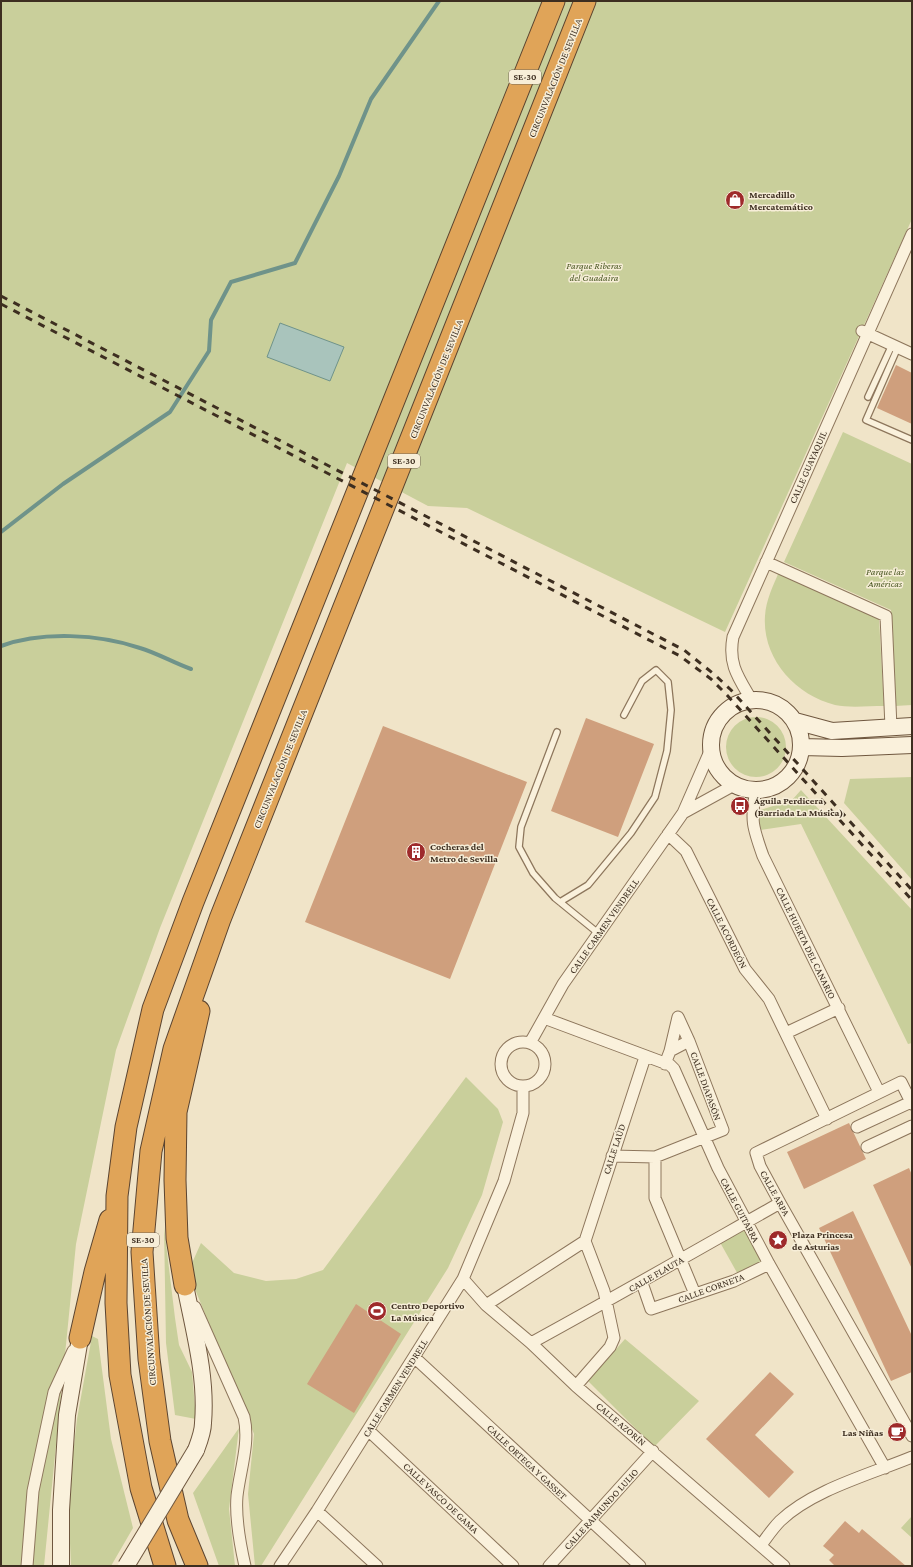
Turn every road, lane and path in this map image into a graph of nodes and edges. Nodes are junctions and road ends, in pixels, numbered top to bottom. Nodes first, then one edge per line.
1 (554, 1) edge
2 (586, 1) edge
3 (912, 234) edge
4 (865, 332) junction
5 (895, 346) junction
6 (912, 354) edge
7 (868, 397) dead end
8 (912, 440) edge
9 (766, 562) junction
10 (751, 699) junction
11 (624, 715) dead end
12 (795, 721) junction
13 (912, 726) edge
14 (891, 728) junction
15 (557, 732) dead end
16 (912, 745) edge
17 (802, 747) junction
18 (711, 749) junction
19 (734, 785) junction
20 (756, 790) junction
21 (682, 813) junction
22 (668, 834) junction
23 (560, 902) junction
24 (220, 919) junction
25 (598, 934) junction
26 (839, 1008) junction
27 (544, 1018) junction
28 (786, 1033) junction
29 (689, 1041) junction
30 (530, 1043) junction
31 (670, 1051) junction
32 (645, 1057) junction
33 (665, 1064) junction
34 (523, 1086) junction
35 (879, 1092) junction
36 (911, 1103) edge
37 (827, 1119) junction
38 (857, 1126) dead end
39 (912, 1126) edge
40 (704, 1139) junction
41 (867, 1147) dead end
42 (612, 1156) junction
43 (655, 1157) junction
44 (117, 1196) junction
45 (780, 1203) junction
46 (746, 1222) junction
47 (585, 1241) junction
48 (680, 1260) junction
49 (769, 1264) junction
50 (463, 1279) junction
51 (642, 1283) junction
52 (185, 1285) junction
53 (695, 1294) junction
54 (606, 1302) junction
55 (486, 1305) junction
56 (80, 1338) junction
57 (531, 1343) junction
58 (414, 1357) junction
59 (576, 1386) junction
60 (368, 1430) junction
61 (912, 1436) edge
62 (653, 1451) junction
63 (912, 1457) edge
64 (885, 1468) junction
65 (317, 1511) junction
66 (590, 1520) junction
67 (761, 1545) junction
68 (27, 1566) edge
69 (61, 1566) edge
70 (126, 1566) edge
71 (165, 1566) edge
72 (197, 1566) edge
73 (245, 1566) edge
74 (280, 1566) edge
75 (377, 1566) edge
76 (513, 1566) edge
77 (549, 1566) edge
78 (640, 1566) edge
79 (784, 1566) edge

1 - 44 highway, SE-30
2 - 24 highway, CIRCUNVALACIÓN DE SEVILLA / SE-30
3 - 4 street, CALLE GUAYAQUIL
4 - 5 street
4 - 9 street, CALLE GUAYAQUIL
5 - 6 street
5 - 7 lane
5 - 8 lane
9 - 10 street, CALLE GUAYAQUIL
9 - 14 street
10 - 12 main road
10 - 18 main road
11 - 23 lane
12 - 14 main road
12 - 17 main road
13 - 14 main road
15 - 23 lane
16 - 17 main road
17 - 20 main road
18 - 19 main road
18 - 21 street, CALLE CARMEN VENDRELL
19 - 20 main road
19 - 21 street, CALLE CARMEN VENDRELL
20 - 26 street, CALLE HUERTA DEL CANARIO
21 - 22 street, CALLE CARMEN VENDRELL
22 - 25 street, CALLE CARMEN VENDRELL
22 - 28 street, CALLE ACORDEÓN
23 - 25 lane
24 - 52 highway
24 - 72 highway, CIRCUNVALACIÓN DE SEVILLA / SE-30
25 - 27 street, CALLE CARMEN VENDRELL
26 - 28 street
26 - 35 street, CALLE HUERTA DEL CANARIO
27 - 30 street, CALLE CARMEN VENDRELL
27 - 32 street, CALLE GUITARRA
28 - 37 street, CALLE ACORDEÓN
29 - 31 street, CALLE DIAPASÓN
29 - 31 street, CALLE DIAPASÓN
29 - 40 street, CALLE DIAPASÓN
30 - 34 street
30 - 34 street
31 - 33 street, CALLE DIAPASÓN
32 - 33 street, CALLE GUITARRA
32 - 42 street, CALLE LAÚD
33 - 40 street, CALLE GUITARRA
34 - 50 street, CALLE CARMEN VENDRELL
35 - 36 street, CALLE ARPA
35 - 37 street, CALLE ARPA
36 - 38 street
37 - 45 street, CALLE ARPA
39 - 41 street
40 - 43 street, CALLE DIAPASÓN
40 - 46 street, CALLE GUITARRA
42 - 43 street
42 - 47 street, CALLE LAÚD
43 - 48 street
44 - 56 highway
44 - 71 highway, SE-30
45 - 46 street, CALLE FLAUTA
45 - 61 street, CALLE ARPA
46 - 48 street, CALLE FLAUTA
46 - 49 street, CALLE GUITARRA
47 - 54 street
47 - 55 street
48 - 51 street, CALLE FLAUTA
48 - 53 street
49 - 53 street, CALLE CORNETA
49 - 64 street, CALLE GUITARRA
50 - 55 street, CALLE AZORÍN
50 - 58 street, CALLE CARMEN VENDRELL
51 - 53 street, CALLE CORNETA
51 - 54 street, CALLE FLAUTA
52 - 70 main road, bridge
52 - 73 street
54 - 57 street, CALLE FLAUTA
54 - 59 street
55 - 57 street, CALLE AZORÍN
56 - 68 street
56 - 69 main road
57 - 59 street, CALLE AZORÍN
58 - 60 street, CALLE CARMEN VENDRELL
58 - 66 street, CALLE ORTEGA Y GASSET
59 - 62 street, CALLE AZORÍN
60 - 65 street, CALLE CARMEN VENDRELL
60 - 76 street, CALLE VASCO DE GAMA
62 - 66 street, CALLE RAIMUNDO LULIO
62 - 67 street, CALLE AZORÍN
63 - 64 street
64 - 67 street
65 - 74 street, CALLE CARMEN VENDRELL
65 - 75 street
66 - 77 street, CALLE RAIMUNDO LULIO
66 - 78 street, CALLE ORTEGA Y GASSET
67 - 79 street, CALLE AZORÍN

